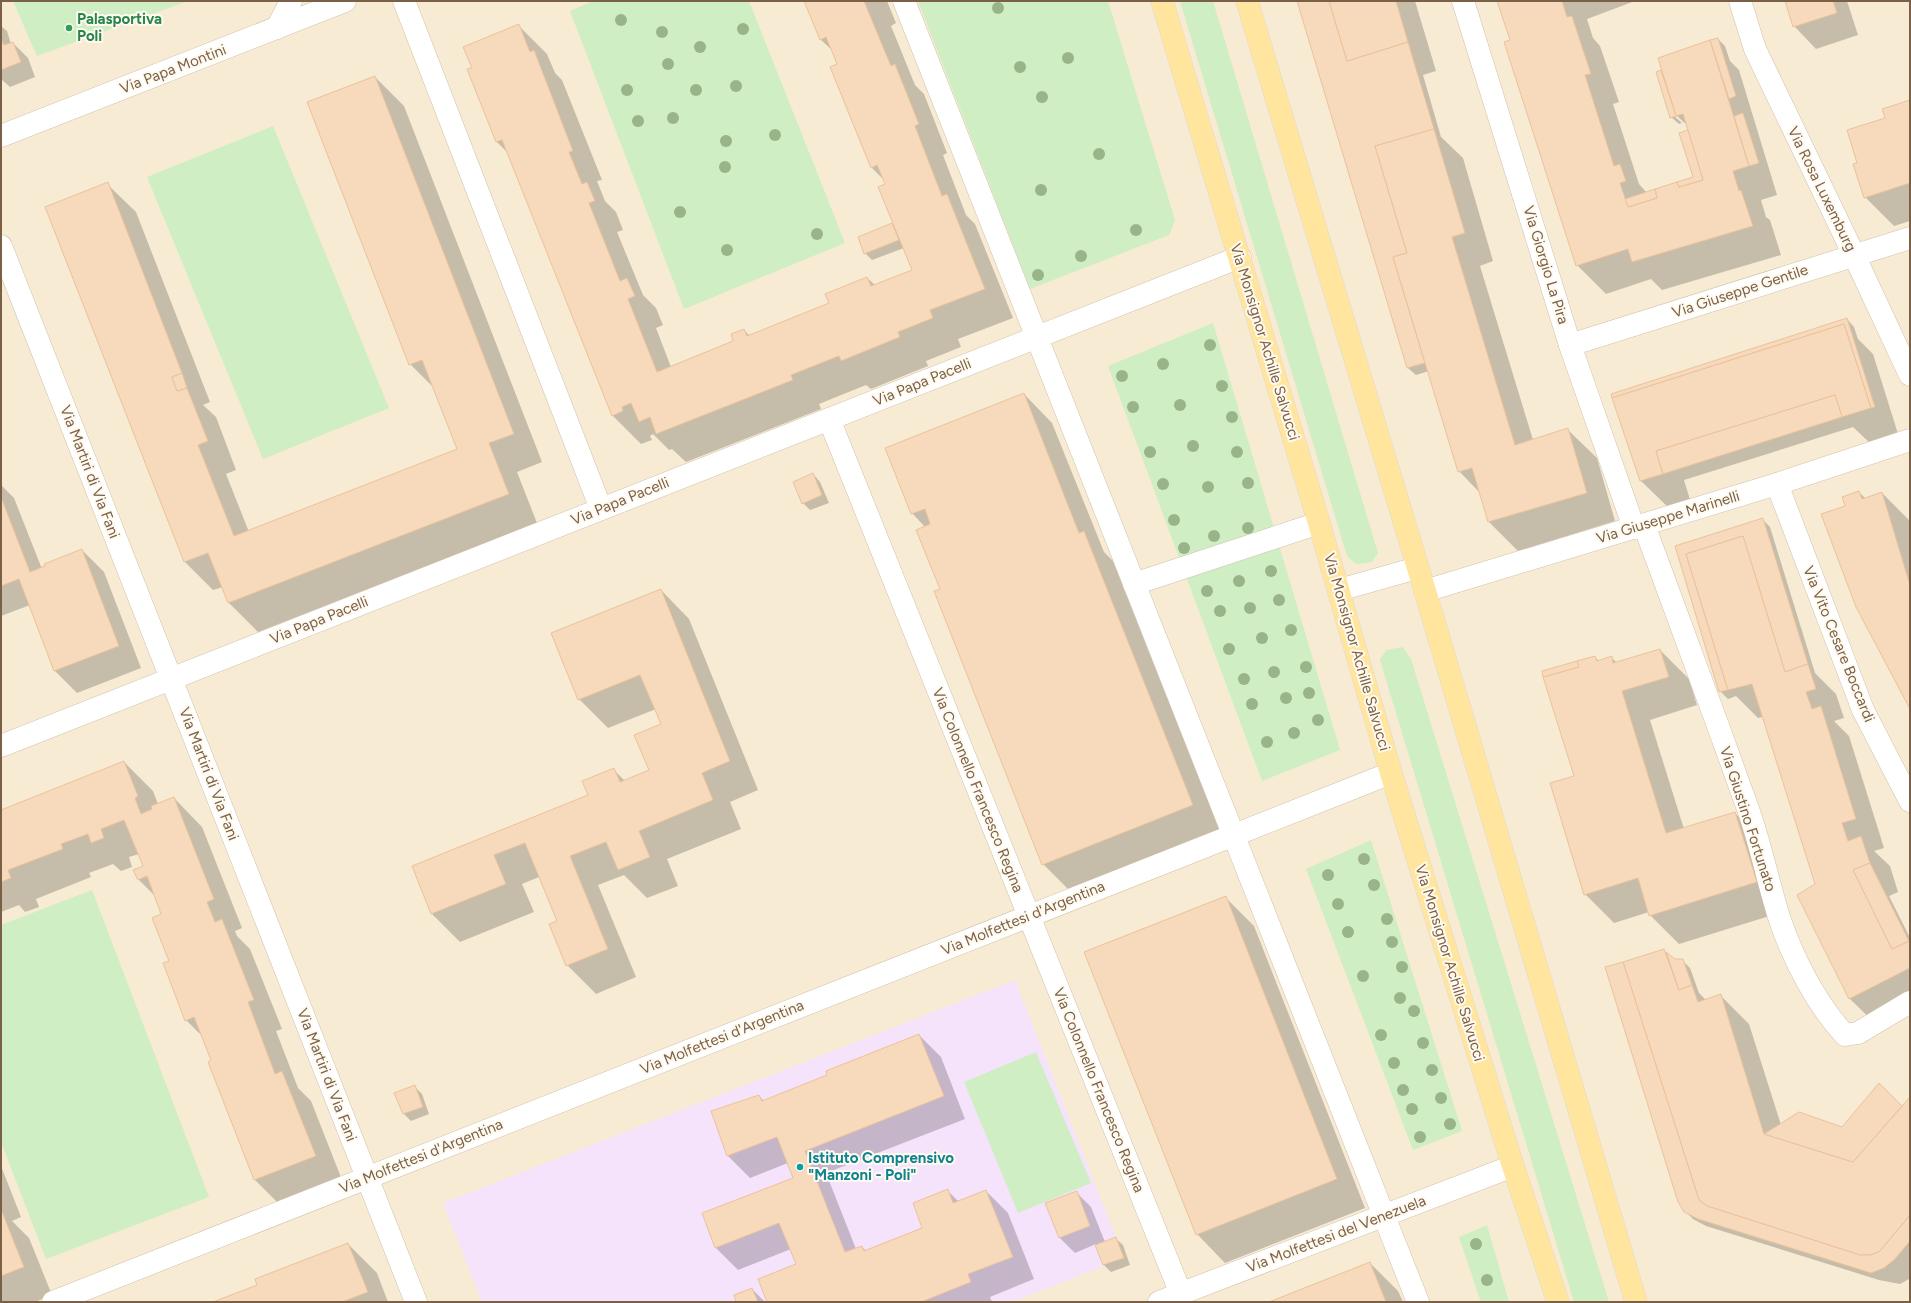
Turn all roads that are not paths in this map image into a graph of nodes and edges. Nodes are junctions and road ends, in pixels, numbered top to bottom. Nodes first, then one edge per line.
1 (291, 1) edge
2 (345, 1) edge
3 (404, 1) edge
4 (904, 1) edge
5 (1162, 1) edge
6 (1247, 1) edge
7 (1463, 1) edge
8 (1740, 1) edge
9 (277, 28) junction
10 (1, 136) edge
11 (1910, 238) edge
12 (1, 246) edge
13 (1854, 255) junction
14 (1240, 257) junction
15 (1036, 337) junction
16 (1570, 345) junction
17 (1910, 375) edge
18 (829, 419) junction
19 (1910, 440) edge
20 (1777, 484) junction
21 (602, 509) junction
22 (1319, 523) junction
23 (1639, 526) junction
24 (1417, 568) junction
25 (1134, 584) junction
26 (1339, 590) junction
27 (1425, 591) junction
28 (171, 679) junction
29 (1, 746) edge
30 (1391, 773) junction
31 (1910, 801) edge
32 (1233, 835) junction
33 (1029, 916) junction
34 (1910, 1002) edge
35 (1513, 1166) junction
36 (367, 1178) junction
37 (1384, 1216) junction
38 (1180, 1294) junction
39 (53, 1302) edge
40 (416, 1302) edge
41 (1159, 1302) edge
42 (1418, 1302) edge
43 (1558, 1302) edge
44 (1636, 1302) edge

1 - 9 street
2 - 9 street, Via Papa Montini
3 - 21 street
4 - 15 street
5 - 14 main road, Via Monsignor Achille Salvucci
6 - 24 main road
7 - 16 street, Via Giorgio La Pira
8 - 13 street, Via Rosa Luxemburg
9 - 10 street, Via Papa Montini
11 - 13 street, Via Giuseppe Gentile
12 - 28 street, Via Martiri di Via Fani
13 - 16 street, Via Giuseppe Gentile
13 - 17 street, Via Rosa Luxemburg
14 - 15 street, Via Papa Pacelli
14 - 22 main road, Via Monsignor Achille Salvucci
15 - 18 street, Via Papa Pacelli
15 - 25 street
16 - 23 street, Via Giorgio La Pira
18 - 21 street, Via Papa Pacelli
18 - 33 street, Via Colonnello Francesco Regina
19 - 20 street, Via Giuseppe Marinelli
20 - 23 street, Via Giuseppe Marinelli
20 - 31 street, Via Vito Cesare Boccardi
21 - 28 street, Via Papa Pacelli
22 - 25 street
22 - 26 main road, Via Monsignor Achille Salvucci
23 - 27 street, Via Giuseppe Marinelli
23 - 34 street, Via Giustino Fortunato
24 - 26 street
24 - 27 main road
25 - 32 street
26 - 30 main road, Via Monsignor Achille Salvucci
27 - 44 main road
28 - 29 street, Via Papa Pacelli
28 - 36 street, Via Martiri di Via Fani
30 - 32 street, Via Molfettesi d'Argentina
30 - 35 main road, Via Monsignor Achille Salvucci
32 - 33 street, Via Molfettesi d'Argentina
32 - 37 street
33 - 36 street, Via Molfettesi d'Argentina
33 - 38 street, Via Colonnello Francesco Regina
35 - 37 street, Via Molfettesi del Venezuela
35 - 43 main road, Via Monsignor Achille Salvucci
36 - 39 street, Via Molfettesi d'Argentina
36 - 40 street, Via Martiri di Via Fani
37 - 38 street, Via Molfettesi del Venezuela
37 - 42 street
38 - 41 street, Via Molfettesi del Venezuela

